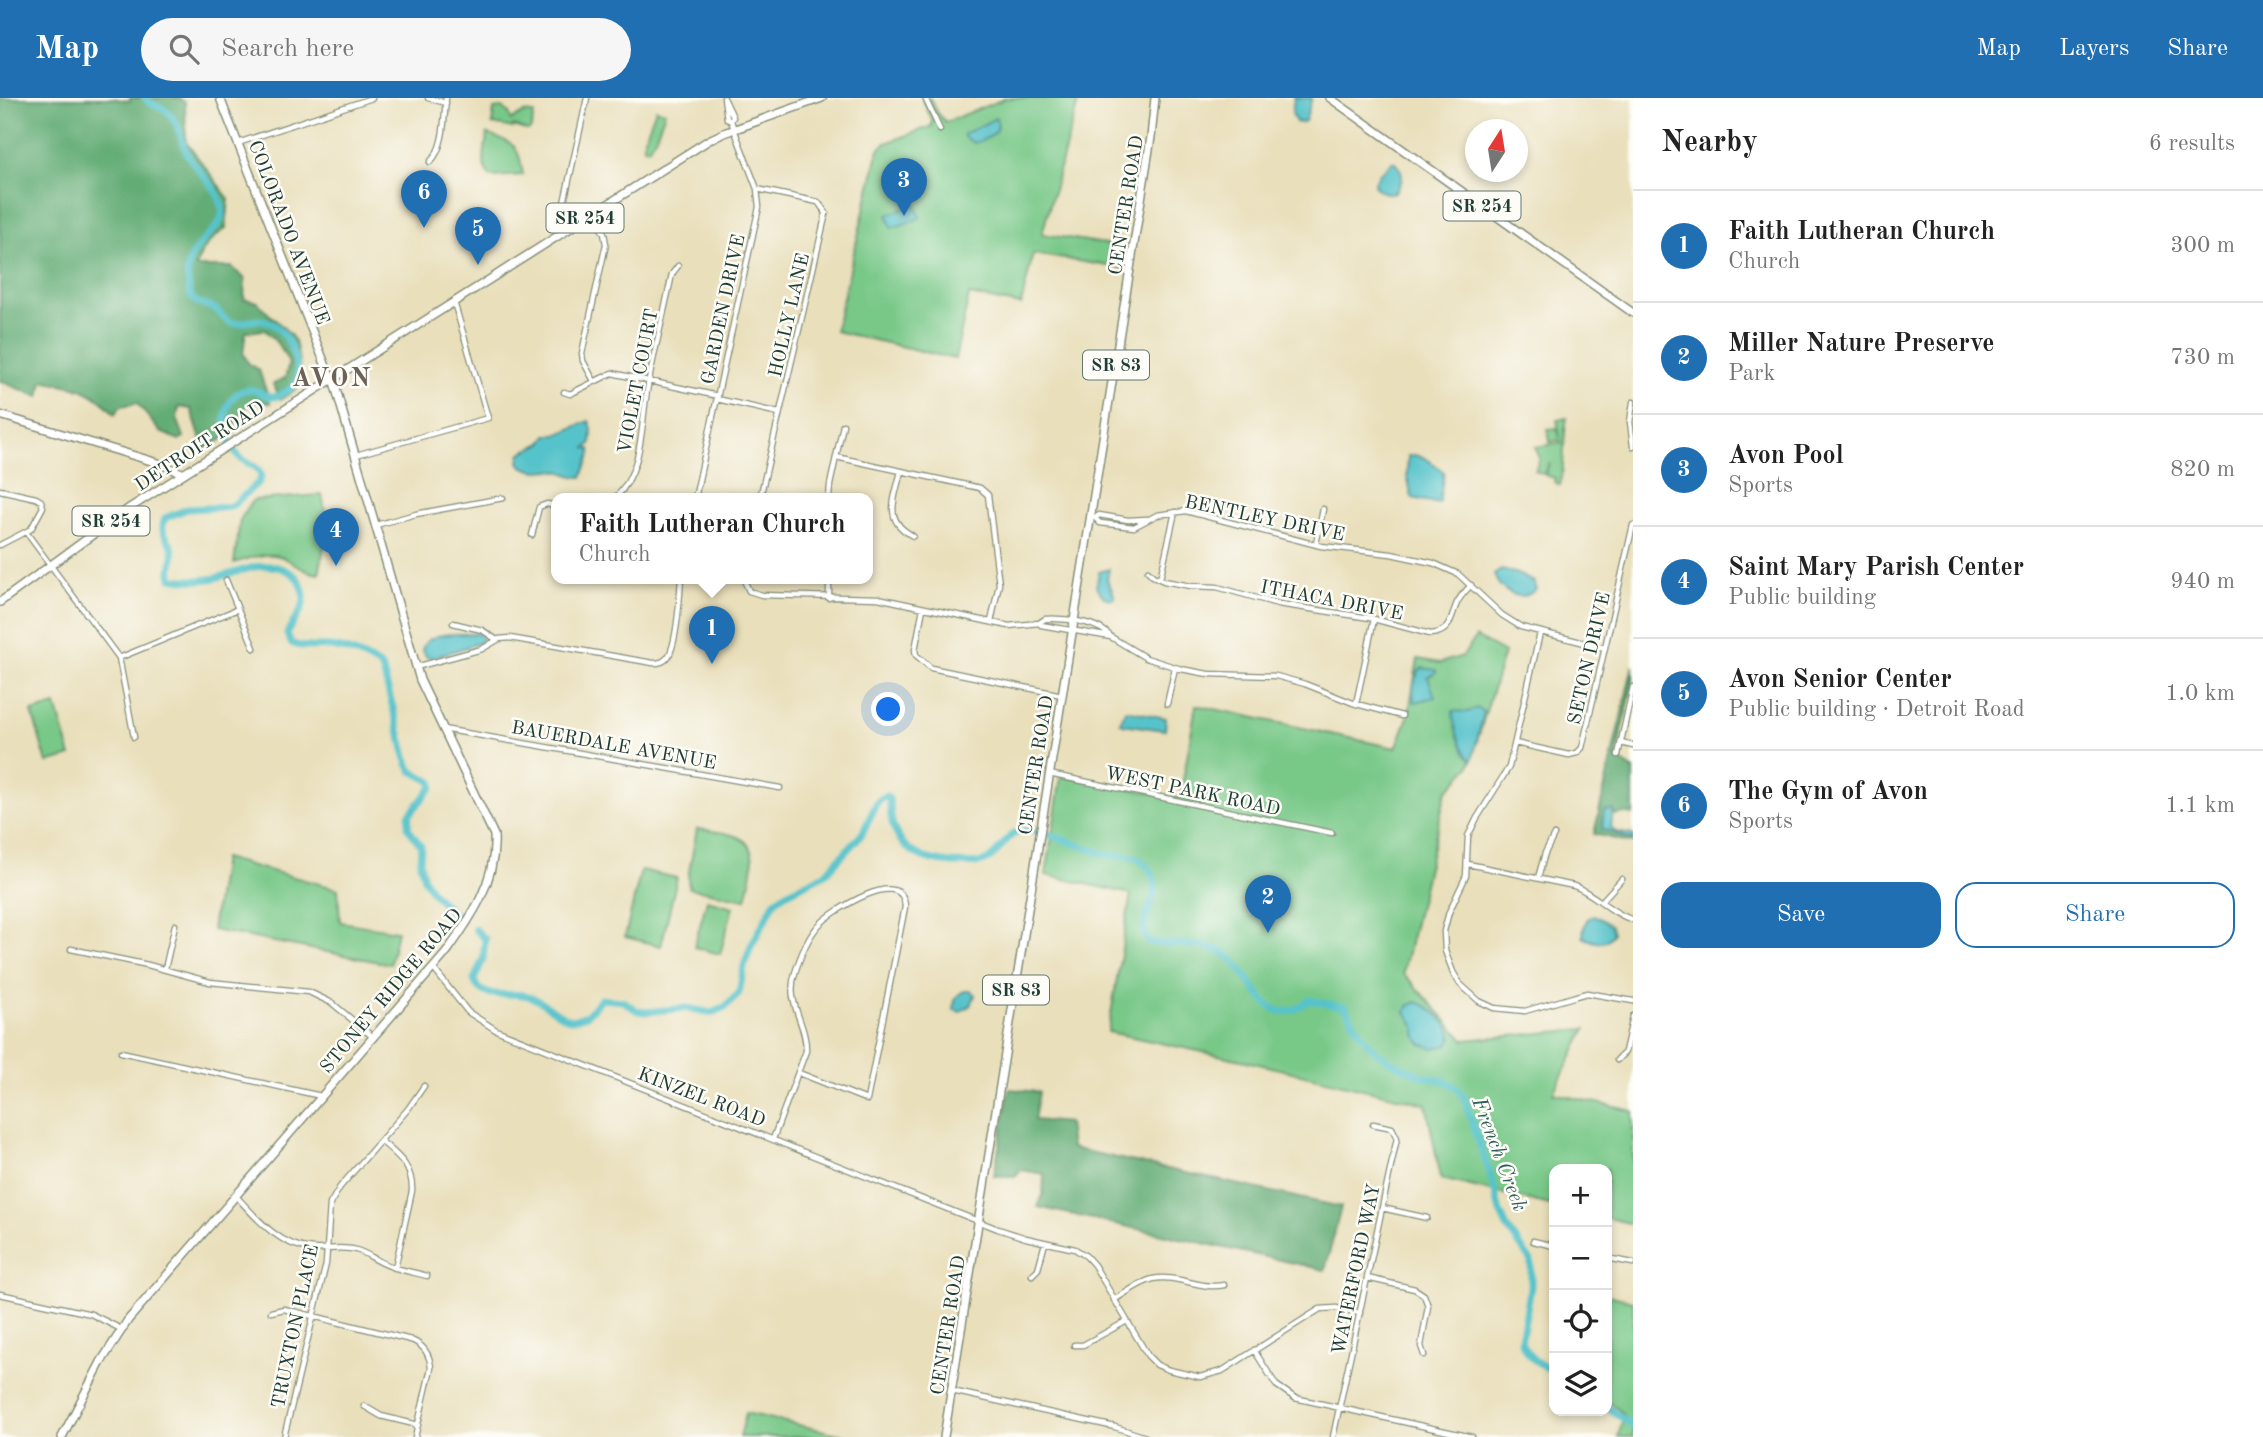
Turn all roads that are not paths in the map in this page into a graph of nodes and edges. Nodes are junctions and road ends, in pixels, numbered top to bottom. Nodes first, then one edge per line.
1 (220, 98) edge
2 (372, 98) edge
3 (428, 98) edge
4 (587, 98) edge
5 (724, 98) edge
6 (821, 98) edge
7 (925, 98) edge
8 (1155, 98) edge
9 (1330, 98) edge
10 (446, 100) edge
11 (733, 125) junction
12 (940, 130) dead end
13 (238, 143) junction
14 (430, 162) dead end
15 (757, 189) junction
16 (592, 214) junction
17 (568, 229) junction
18 (678, 266) dead end
19 (454, 301) junction
20 (1633, 313) edge
21 (332, 377) junction
22 (594, 381) junction
23 (649, 381) junction
24 (564, 392) dead end
25 (717, 398) junction
26 (1633, 402) edge
27 (779, 413) junction
28 (0, 415) edge
29 (843, 425) dead end
30 (1633, 446) edge
31 (356, 455) junction
32 (836, 457) junction
33 (901, 471) junction
34 (183, 473) junction
35 (0, 491) edge
36 (619, 493) edge
37 (696, 493) edge
38 (761, 493) edge
39 (830, 493) edge
40 (503, 498) dead end
41 (551, 505) edge
42 (1323, 509) dead end
43 (1175, 511) junction
44 (1093, 517) junction
45 (376, 524) junction
46 (1633, 525) edge
47 (26, 532) junction
48 (532, 535) dead end
49 (913, 536) dead end
50 (1316, 544) junction
51 (0, 545) edge
52 (51, 565) junction
53 (1148, 570) dead end
54 (1160, 579) junction
55 (226, 580) dead end
56 (680, 584) edge
57 (745, 584) edge
58 (829, 584) edge
59 (1471, 585) junction
60 (829, 598) junction
61 (0, 602) edge
62 (923, 608) junction
63 (238, 609) junction
64 (1374, 619) junction
65 (990, 622) junction
66 (453, 623) dead end
67 (1073, 626) junction
68 (1540, 633) junction
69 (497, 640) junction
70 (254, 648) dead end
71 (1605, 648) junction
72 (119, 658) junction
73 (416, 667) junction
74 (1175, 668) junction
75 (1633, 687) edge
76 (1062, 695) junction
77 (1167, 704) dead end
78 (1356, 704) junction
79 (1630, 711) edge
80 (1402, 716) dead end
81 (442, 728) junction
82 (134, 737) dead end
83 (1515, 743) junction
84 (1621, 743) junction
85 (1633, 746) edge
86 (1618, 755) dead end
87 (1049, 774) junction
88 (780, 788) dead end
89 (1332, 833) dead end
90 (1554, 835) dead end
91 (1468, 863) junction
92 (1538, 878) junction
93 (1622, 879) dead end
94 (1601, 902) junction
95 (1633, 920) edge
96 (174, 925) dead end
97 (71, 949) dead end
98 (433, 968) junction
99 (165, 969) junction
100 (1633, 1001) edge
101 (1633, 1016) edge
102 (373, 1037) junction
103 (121, 1052) dead end
104 (1617, 1060) dead end
105 (799, 1073) junction
106 (424, 1086) dead end
107 (322, 1096) junction
108 (1373, 1124) dead end
109 (773, 1139) junction
110 (381, 1141) junction
111 (234, 1197) junction
112 (1382, 1208) junction
113 (1427, 1218) dead end
114 (980, 1222) junction
115 (1533, 1241) dead end
116 (1045, 1243) junction
117 (1549, 1245) edge
118 (327, 1249) junction
119 (1612, 1259) edge
120 (1633, 1264) edge
121 (394, 1268) junction
122 (1032, 1275) dead end
123 (427, 1276) dead end
124 (1367, 1278) junction
125 (1224, 1285) dead end
126 (0, 1294) edge
127 (1114, 1300) junction
128 (271, 1312) dead end
129 (1360, 1313) junction
130 (313, 1316) junction
131 (1127, 1321) junction
132 (121, 1329) junction
133 (1074, 1345) dead end
134 (1254, 1350) junction
135 (1424, 1354) dead end
136 (952, 1391) junction
137 (364, 1406) dead end
138 (1339, 1408) junction
139 (418, 1424) junction
140 (62, 1437) edge
141 (284, 1437) edge
142 (415, 1437) edge
143 (944, 1437) edge
144 (1146, 1437) edge
145 (1333, 1437) edge
146 (1472, 1437) edge

1 - 13 main road, COLORADO AVENUE
2 - 13 street
3 - 10 street
4 - 17 street
5 - 11 street, GARDEN DRIVE
6 - 11 main road, DETROIT ROAD / SR 254
7 - 12 street
8 - 44 main road, CENTER ROAD / SR 83
9 - 20 main road, SR 254
10 - 14 street
11 - 15 street, GARDEN DRIVE
11 - 16 main road, DETROIT ROAD / SR 254
13 - 21 main road, COLORADO AVENUE
15 - 25 street, GARDEN DRIVE
15 - 27 street, HOLLY LANE
16 - 17 main road, DETROIT ROAD / SR 254
16 - 22 street
17 - 19 main road, DETROIT ROAD / SR 254
18 - 23 street, VIOLET COURT
19 - 21 main road, DETROIT ROAD / SR 254
19 - 31 street
21 - 31 main road, STONEY RIDGE ROAD
21 - 34 main road, DETROIT ROAD / SR 254
22 - 23 street
22 - 24 street
23 - 25 street
23 - 36 street, VIOLET COURT
25 - 27 street
25 - 37 street, GARDEN DRIVE
26 - 30 street
27 - 38 street, HOLLY LANE
28 - 34 main road
29 - 32 street
31 - 45 main road, STONEY RIDGE ROAD
32 - 33 street
32 - 39 street
33 - 49 street
33 - 65 street
34 - 52 main road, DETROIT ROAD / SR 254
35 - 47 street
40 - 45 street
41 - 48 street
42 - 50 street
43 - 44 street, BENTLEY DRIVE
43 - 50 street, BENTLEY DRIVE
43 - 54 street
44 - 67 main road, CENTER ROAD / SR 83
45 - 73 main road, STONEY RIDGE ROAD
46 - 71 street, SETON DRIVE
47 - 51 street
47 - 52 street
50 - 59 street, BENTLEY DRIVE
52 - 61 main road, DETROIT ROAD / SR 254
52 - 72 street
53 - 54 street, ITHACA DRIVE
54 - 64 street, ITHACA DRIVE
55 - 63 street
56 - 69 street
57 - 60 street
58 - 60 street
59 - 64 street, ITHACA DRIVE
59 - 68 street, BENTLEY DRIVE
60 - 62 street
62 - 65 street
62 - 76 street
63 - 70 street
63 - 72 street
64 - 78 street
65 - 67 street
66 - 69 street
67 - 74 street
67 - 76 main road, CENTER ROAD / SR 83
68 - 71 street, BENTLEY DRIVE
68 - 83 street
69 - 73 street
71 - 83 street, SETON DRIVE
72 - 82 street
73 - 81 main road, STONEY RIDGE ROAD
74 - 77 street
74 - 78 street
75 - 79 street
76 - 87 main road, CENTER ROAD / SR 83
78 - 80 street
79 - 84 street
81 - 88 street, BAUERDALE AVENUE
81 - 98 main road, STONEY RIDGE ROAD
83 - 91 street
84 - 85 street
84 - 86 street
87 - 89 street, WEST PARK ROAD
87 - 114 main road, CENTER ROAD / SR 83
90 - 92 street
91 - 92 street
91 - 100 street
92 - 94 street
93 - 94 street
94 - 95 street
96 - 99 street
97 - 99 street
98 - 102 main road, STONEY RIDGE ROAD
98 - 109 street, KINZEL ROAD
99 - 102 street
101 - 104 street
102 - 107 main road, STONEY RIDGE ROAD
103 - 107 street
105 - 105 street
105 - 109 street
106 - 110 street, TRUXTON PLACE
107 - 111 main road, STONEY RIDGE ROAD
108 - 112 street, WATERFORD WAY
109 - 114 street, KINZEL ROAD
110 - 118 street, TRUXTON PLACE
110 - 121 street
111 - 118 street
111 - 132 main road, STONEY RIDGE ROAD
112 - 113 street
112 - 124 street, WATERFORD WAY
114 - 116 street, KINZEL ROAD
114 - 136 main road, CENTER ROAD / SR 83
115 - 117 street
116 - 122 street
116 - 127 street, KINZEL ROAD
118 - 121 street
118 - 130 street, TRUXTON PLACE
119 - 120 street
121 - 123 street
124 - 129 street, WATERFORD WAY
124 - 135 street
125 - 127 street
126 - 132 street
127 - 131 street, KINZEL ROAD
128 - 130 street
129 - 134 street, KINZEL ROAD
129 - 138 street, WATERFORD WAY
130 - 139 street
130 - 141 street, TRUXTON PLACE
131 - 133 street
131 - 134 street, KINZEL ROAD
132 - 140 main road, STONEY RIDGE ROAD
134 - 138 street
136 - 143 main road, CENTER ROAD / SR 83
136 - 144 street
137 - 139 street
138 - 145 street, WATERFORD WAY
138 - 146 street
139 - 142 street

